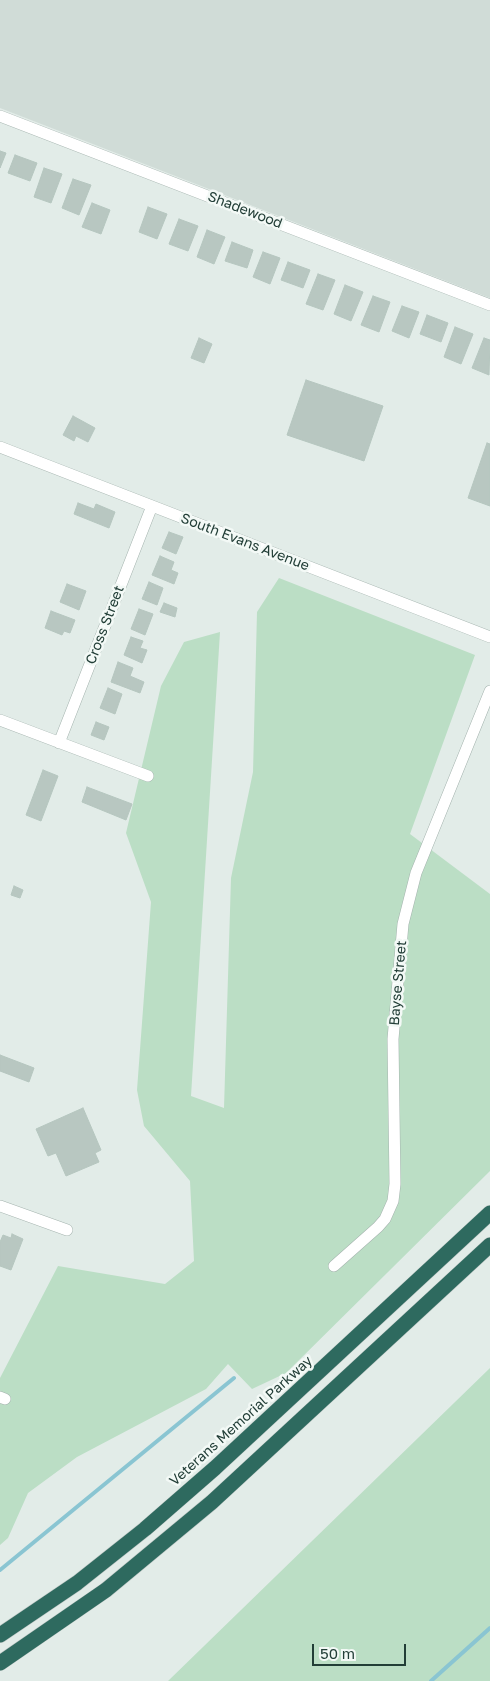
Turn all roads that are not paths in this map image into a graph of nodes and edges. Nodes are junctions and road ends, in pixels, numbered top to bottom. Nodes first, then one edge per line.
1 (0, 116) edge
2 (490, 305) edge
3 (0, 447) edge
4 (152, 506) junction
5 (490, 637) edge
6 (490, 691) edge
7 (0, 720) edge
8 (59, 743) junction
9 (148, 776) dead end
10 (0, 1206) edge
11 (490, 1213) edge
12 (67, 1230) dead end
13 (490, 1244) edge
14 (334, 1266) dead end
15 (0, 1635) edge
16 (0, 1663) edge

1 - 2 street, Shadewood
3 - 4 street, South Evans Avenue
4 - 5 street, South Evans Avenue
4 - 8 street, Cross Street
6 - 14 street, Bayse Street
7 - 8 street
8 - 9 street
10 - 12 street
11 - 15 highway, Veterans Memorial Parkway
13 - 16 highway

